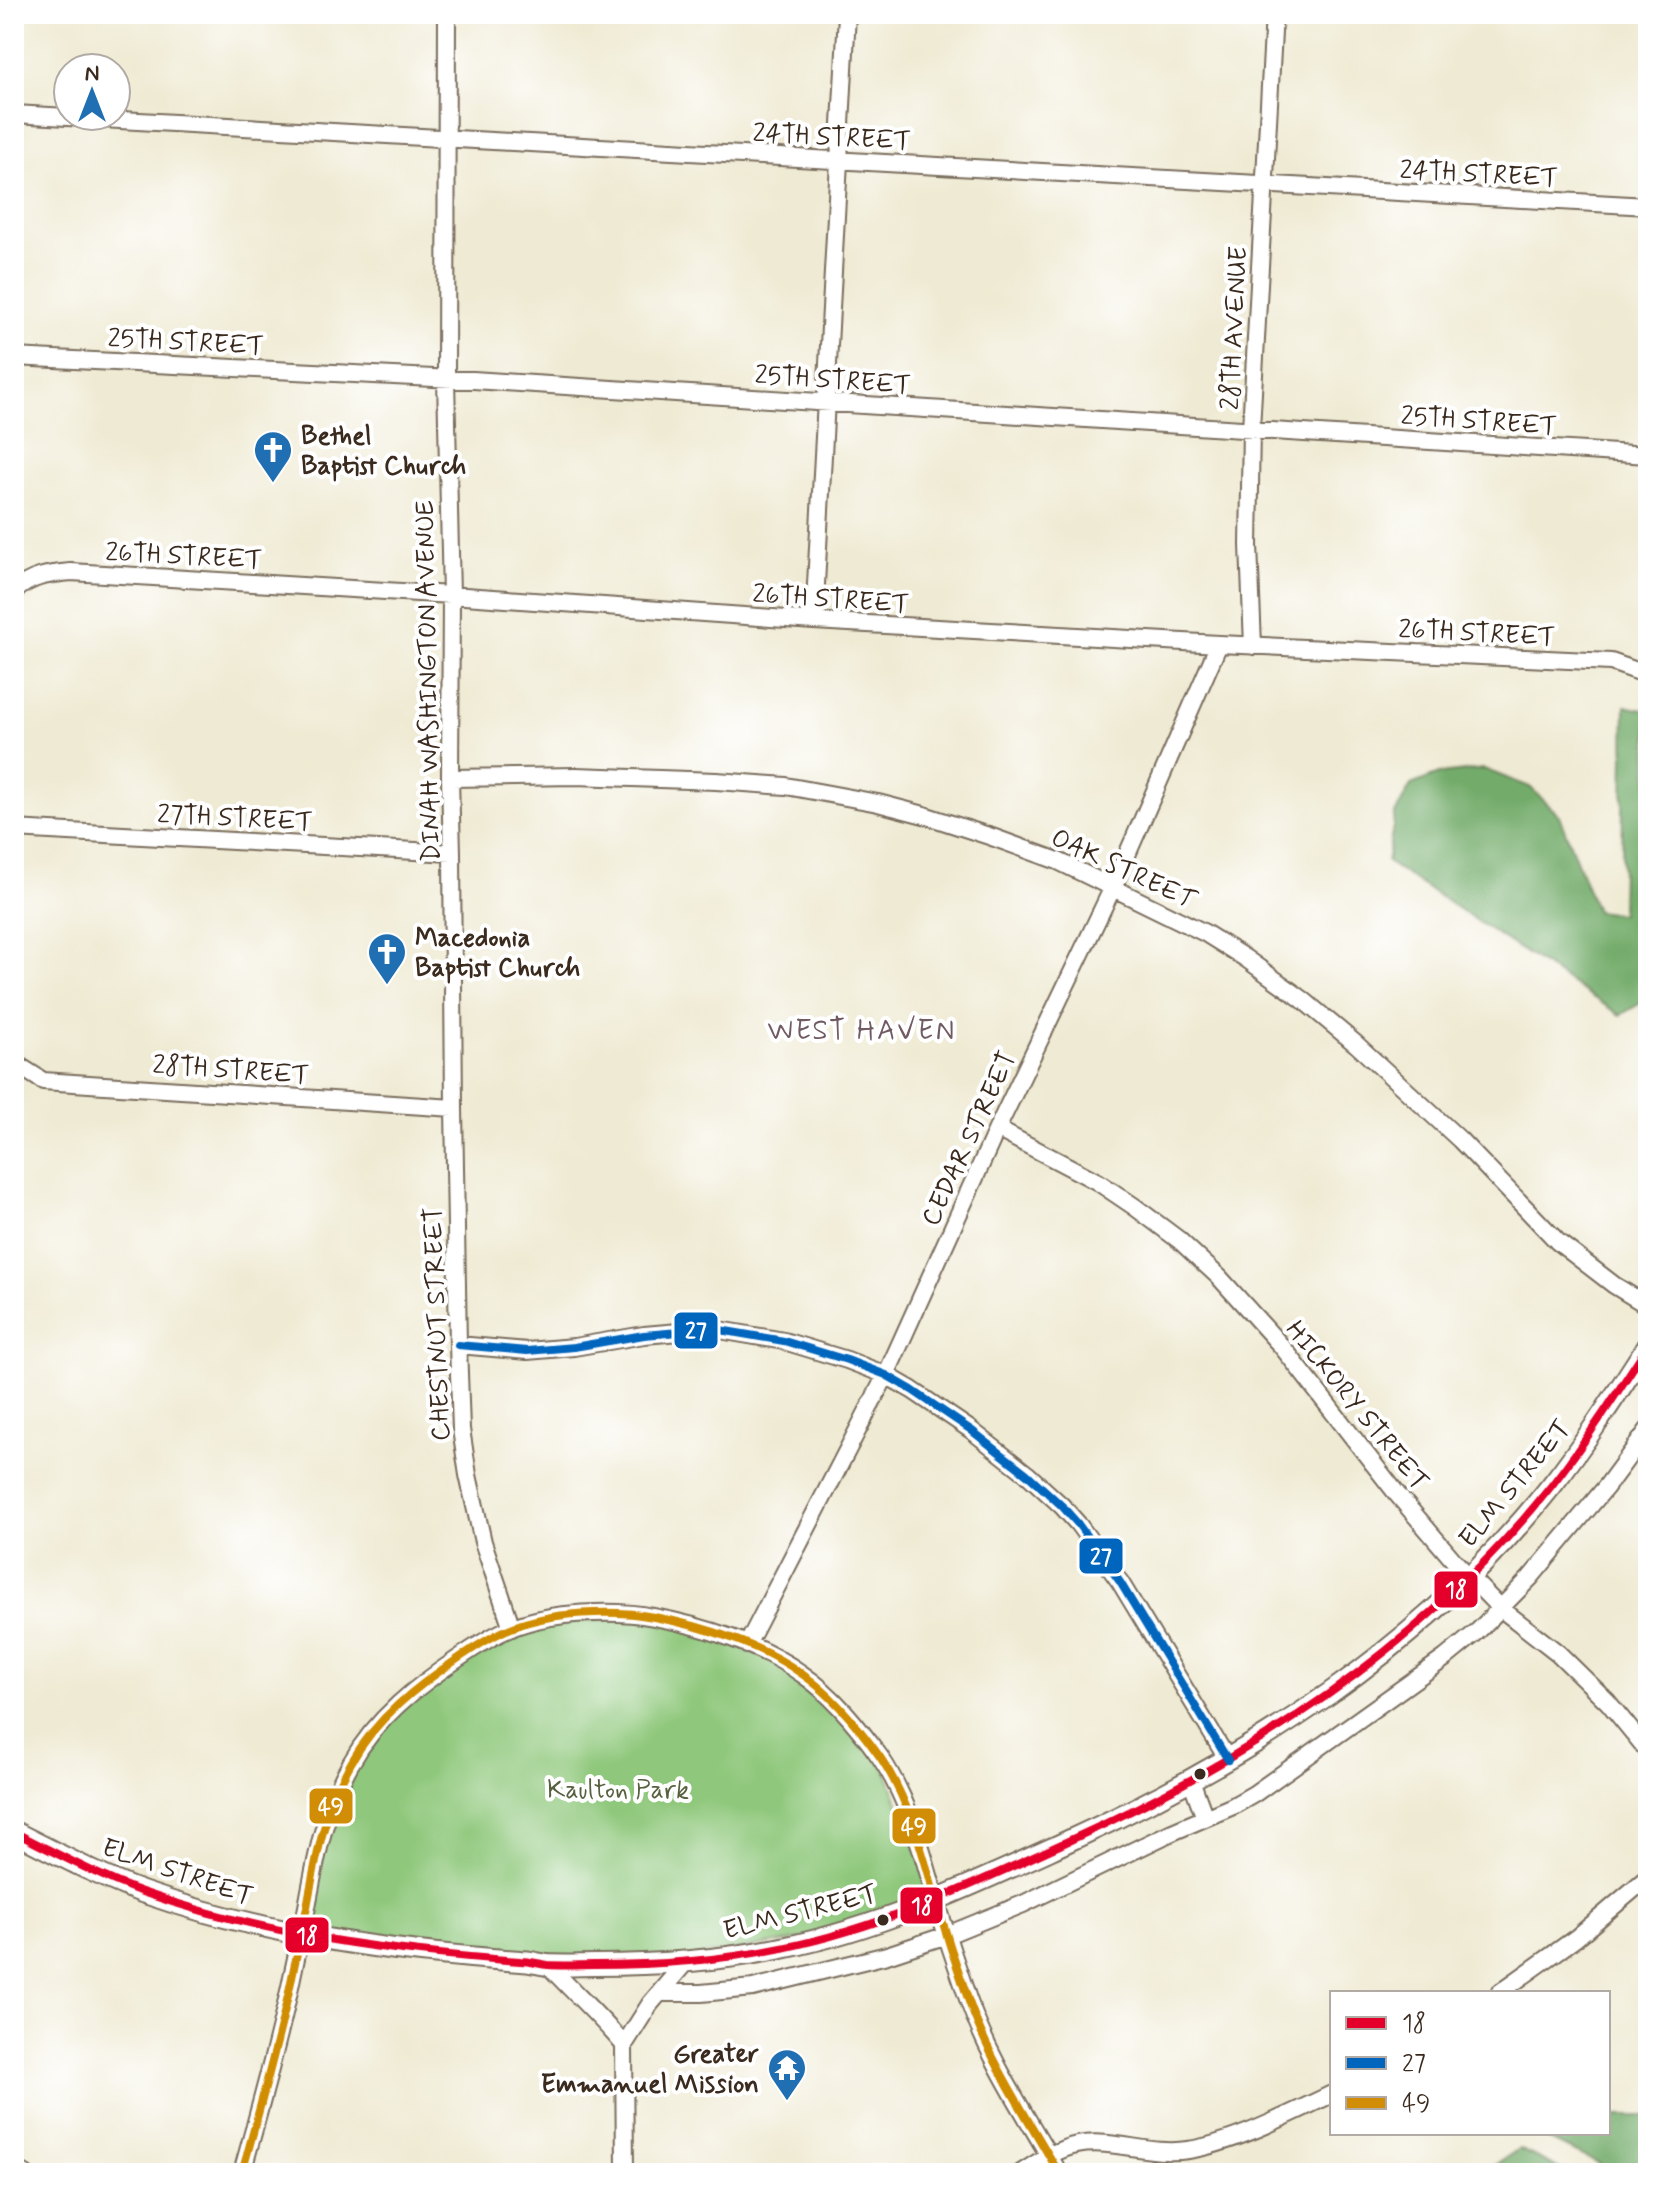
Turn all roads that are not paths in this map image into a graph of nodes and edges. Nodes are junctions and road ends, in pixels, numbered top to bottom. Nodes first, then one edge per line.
1 (447, 14) edge
2 (847, 14) edge
3 (1274, 14) edge
4 (14, 114) edge
5 (446, 139) junction
6 (839, 161) junction
7 (1265, 185) junction
8 (1648, 206) edge
9 (14, 357) edge
10 (446, 379) junction
11 (827, 403) junction
12 (1251, 429) junction
13 (1648, 455) edge
14 (14, 592) edge
15 (451, 595) junction
16 (814, 621) junction
17 (1219, 644) junction
18 (1253, 646) junction
19 (1648, 675) edge
20 (450, 778) junction
21 (14, 829) edge
22 (452, 853) junction
23 (1113, 887) junction
24 (14, 1058) edge
25 (454, 1108) junction
26 (997, 1129) junction
27 (1648, 1306) edge
28 (458, 1345) junction
29 (1648, 1345) edge
30 (886, 1375) junction
31 (1648, 1430) edge
32 (1469, 1576) junction
33 (1500, 1608) junction
34 (512, 1628) junction
35 (747, 1645) junction
36 (1648, 1751) edge
37 (1228, 1760) junction
38 (1191, 1780) junction
39 (1205, 1818) junction
40 (14, 1832) edge
41 (1648, 1877) edge
42 (936, 1901) junction
43 (300, 1935) junction
44 (947, 1935) junction
45 (684, 1964) junction
46 (548, 1965) junction
47 (1502, 1991) edge
48 (661, 1993) junction
49 (624, 2045) junction
50 (1330, 2095) edge
51 (1049, 2156) junction
52 (14, 2169) edge
53 (24, 2173) edge
54 (242, 2173) edge
55 (625, 2173) edge
56 (1021, 2173) edge
57 (1059, 2173) edge

1 - 5 street, DINAH WASHINGTON AVENUE
2 - 6 street
3 - 7 street, 28TH AVENUE
4 - 5 street, 24TH STREET
5 - 6 street, 24TH STREET
5 - 10 street, DINAH WASHINGTON AVENUE
6 - 7 street, 24TH STREET
6 - 11 street
7 - 8 street, 24TH STREET
7 - 12 street, 28TH AVENUE
9 - 10 street, 25TH STREET
10 - 11 street, 25TH STREET
10 - 15 street, DINAH WASHINGTON AVENUE
11 - 12 street, 25TH STREET
11 - 16 street
12 - 13 street, 25TH STREET
12 - 18 street, 28TH AVENUE
14 - 15 street, 26TH STREET
15 - 16 street, 26TH STREET
15 - 20 street, DINAH WASHINGTON AVENUE
16 - 17 street, 26TH STREET
17 - 18 street, 26TH STREET
17 - 23 street, CEDAR STREET
18 - 19 street, 26TH STREET
20 - 22 street, DINAH WASHINGTON AVENUE
20 - 23 street, OAK STREET
21 - 22 street, 27TH STREET
22 - 25 street, DINAH WASHINGTON AVENUE
23 - 26 street, CEDAR STREET
23 - 27 street, OAK STREET
24 - 25 street, 28TH STREET
25 - 28 street, CHESTNUT STREET
26 - 30 street, CEDAR STREET
26 - 32 street, HICKORY STREET
28 - 30 street
28 - 34 street, CHESTNUT STREET
29 - 32 street, ELM STREET
30 - 35 street, CEDAR STREET
30 - 37 street
31 - 33 street
32 - 33 street, HICKORY STREET
32 - 37 street, ELM STREET
33 - 36 street, HICKORY STREET
33 - 39 street
34 - 35 street
34 - 43 street
35 - 42 street
37 - 38 street, ELM STREET
38 - 39 street
38 - 42 street, ELM STREET
39 - 44 street
40 - 43 street, ELM STREET
41 - 47 street
42 - 44 street
42 - 45 street, ELM STREET
43 - 46 street, ELM STREET
43 - 54 street
44 - 48 street
44 - 51 street
45 - 46 street, ELM STREET
45 - 48 street
46 - 49 street
48 - 49 street
49 - 55 street
50 - 51 street
51 - 56 street
51 - 57 street
52 - 53 street

